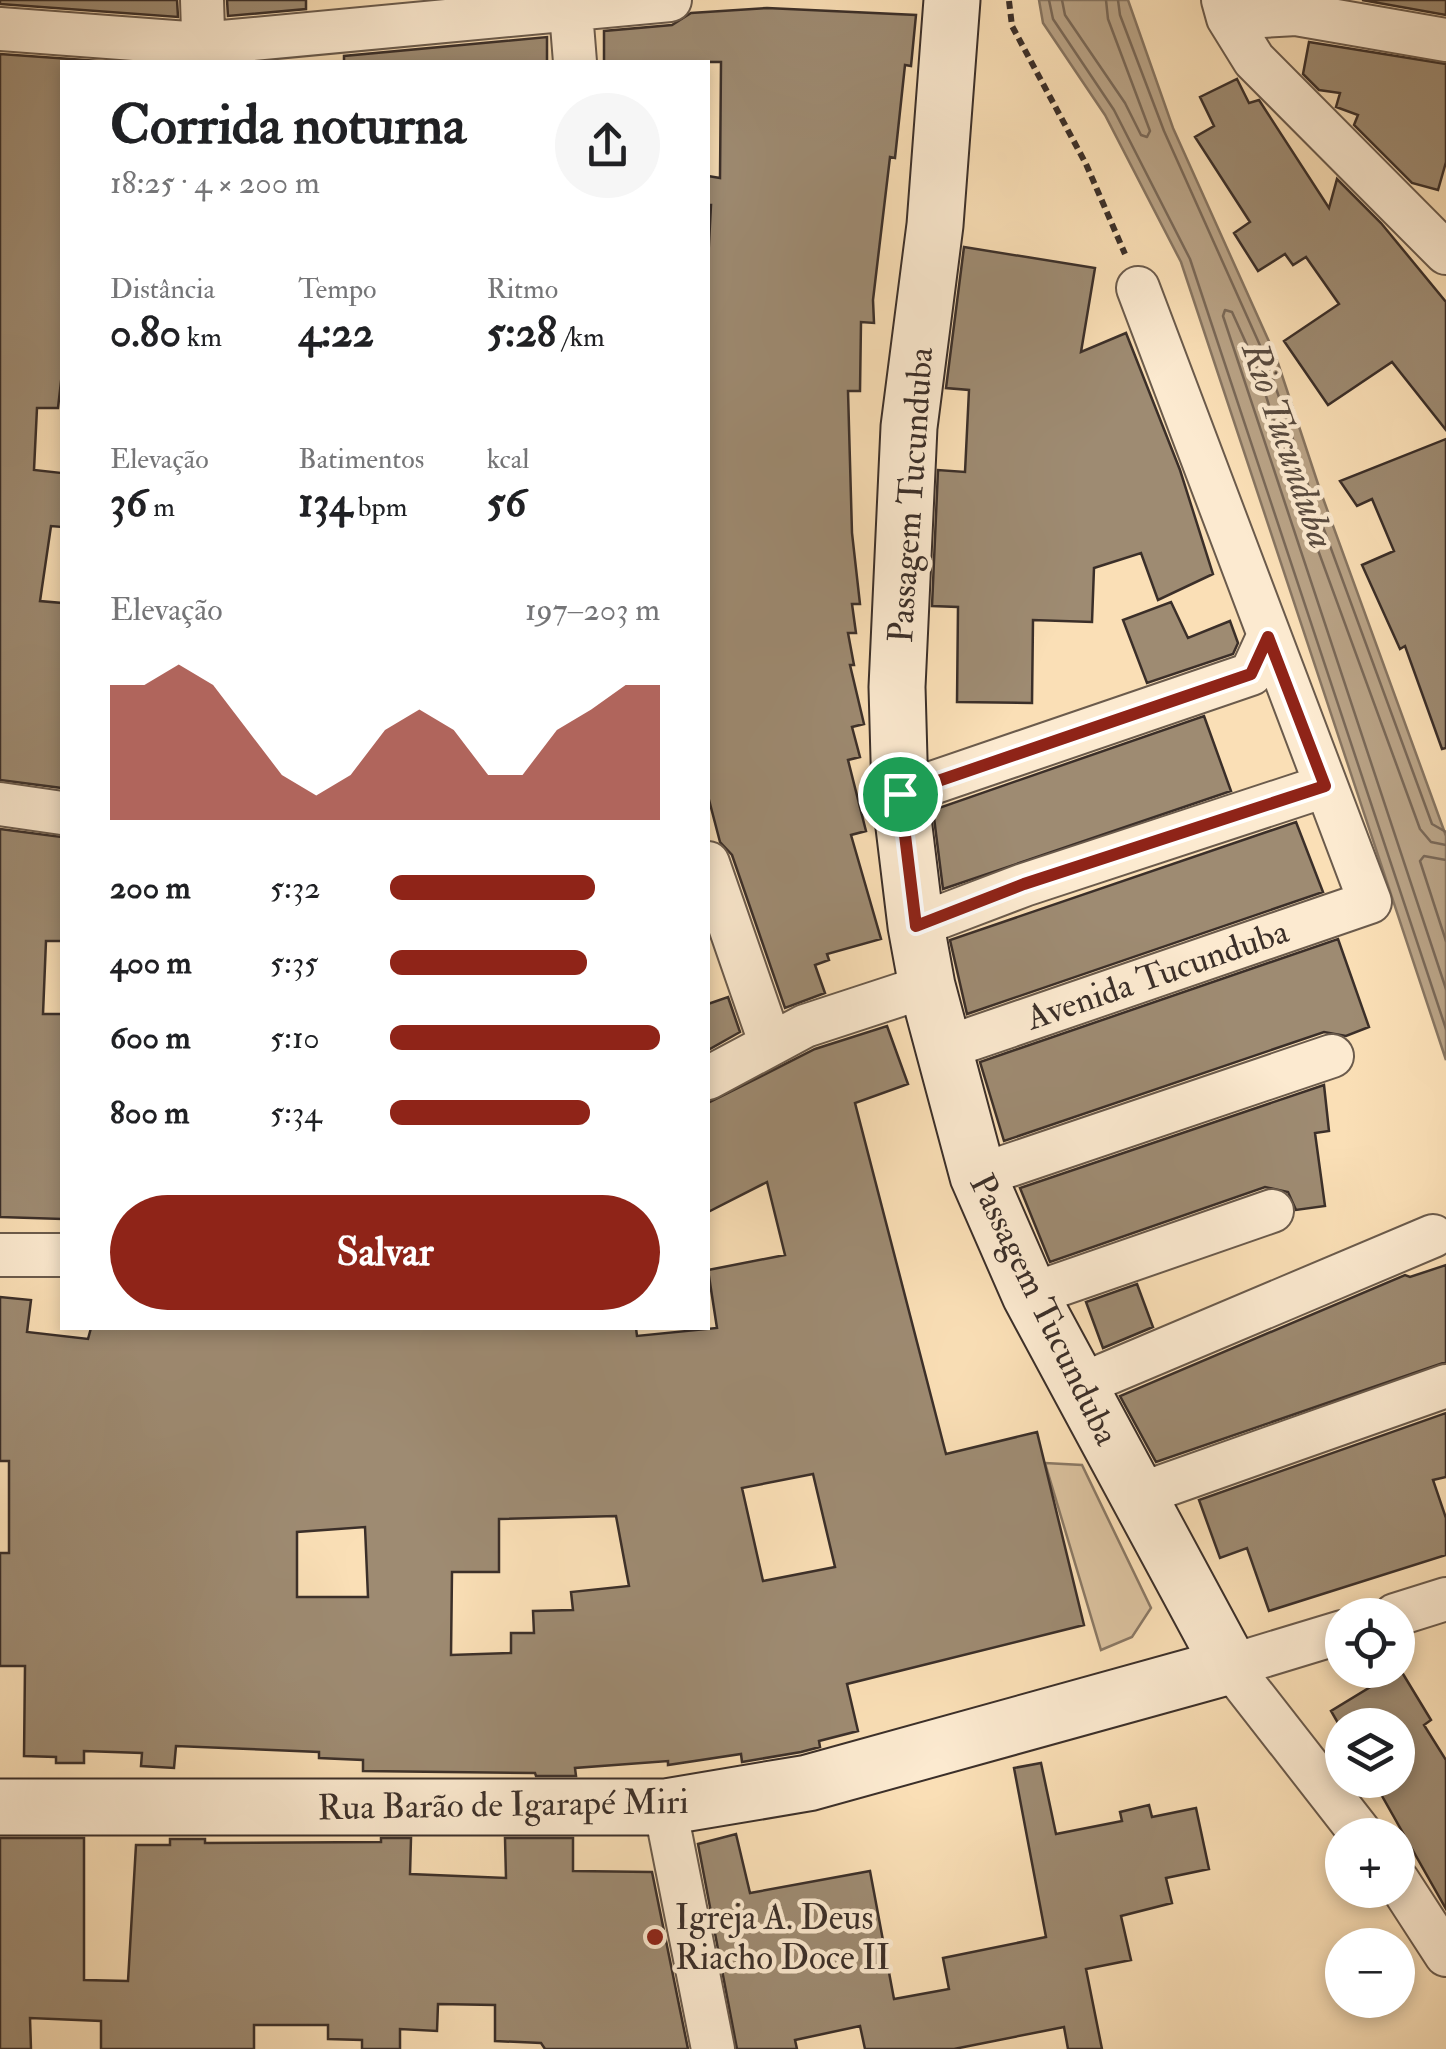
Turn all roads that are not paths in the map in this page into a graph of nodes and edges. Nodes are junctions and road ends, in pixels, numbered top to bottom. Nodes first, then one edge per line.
1 (202, 0) edge
2 (670, 0) edge
3 (952, 0) edge
4 (1226, 9) edge
5 (571, 12) junction
6 (0, 29) edge
7 (1446, 40) edge
8 (202, 53) edge
9 (575, 60) edge
10 (1446, 254) edge
11 (1138, 288) road end
12 (1268, 637) junction
13 (1325, 786) junction
14 (900, 794) junction
15 (0, 804) edge
16 (60, 813) edge
17 (710, 869) edge
18 (916, 926) junction
19 (928, 986) junction
20 (770, 1042) junction
21 (945, 1048) junction
22 (1332, 1056) dead end
23 (710, 1077) edge
24 (978, 1176) junction
25 (1272, 1211) dead end
26 (1433, 1236) dead end
27 (60, 1255) edge
28 (0, 1256) edge
29 (1030, 1296) junction
30 (1078, 1386) junction
31 (1446, 1386) edge
32 (1138, 1495) junction
33 (1446, 1599) edge
34 (1415, 1609) edge
35 (1325, 1637) edge
36 (1230, 1666) junction
37 (664, 1807) junction
38 (0, 1808) edge
39 (1349, 1818) edge
40 (1415, 1907) edge
41 (1446, 1955) edge
42 (713, 2049) edge

1 - 8 street
2 - 5 street
3 - 14 street, Passagem Tucunduba
4 - 7 street
4 - 10 street
5 - 8 street
5 - 9 street
6 - 8 street
11 - 12 street
12 - 13 street
12 - 14 street
13 - 18 street
13 - 21 street, Avenida Tucunduba
14 - 18 street, Passagem Tucunduba
15 - 16 street
17 - 20 street
18 - 19 street, Passagem Tucunduba
19 - 20 street
19 - 21 street, Passagem Tucunduba
20 - 23 street
21 - 24 street, Passagem Tucunduba
22 - 24 street
24 - 29 street, Passagem Tucunduba
25 - 29 street
26 - 30 street
27 - 28 street
29 - 30 street, Passagem Tucunduba
30 - 32 street, Passagem Tucunduba
31 - 32 street
32 - 36 street, Passagem Tucunduba
33 - 34 street
35 - 36 street, Rua Barão de Igarapé Miri
36 - 37 street, Rua Barão de Igarapé Miri
36 - 39 street, Passagem Tucunduba
37 - 38 street, Rua Barão de Igarapé Miri
37 - 42 street
40 - 41 street

